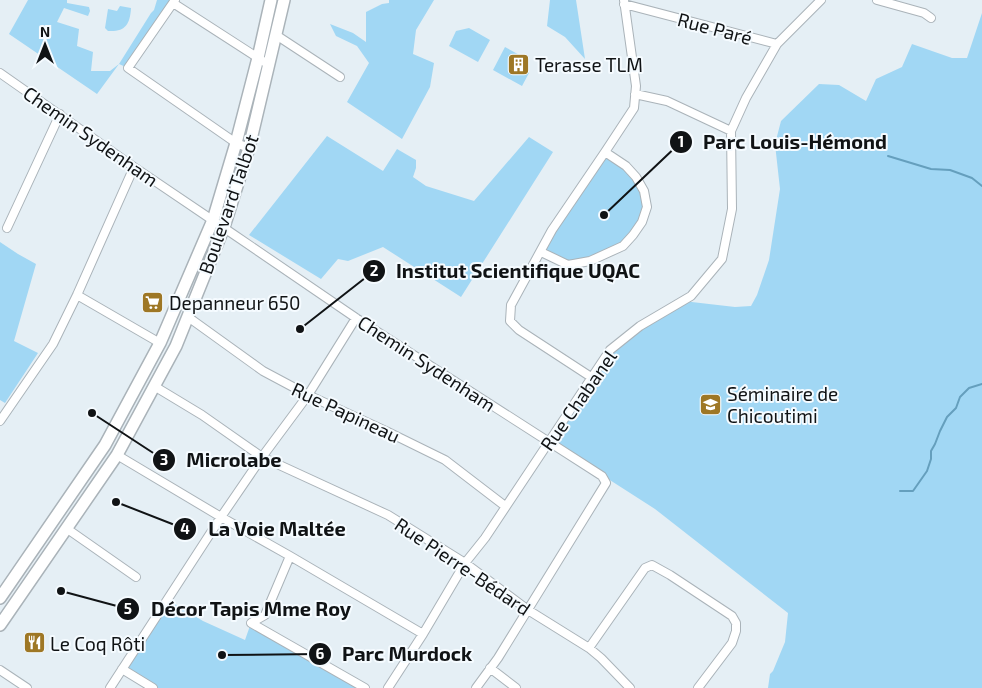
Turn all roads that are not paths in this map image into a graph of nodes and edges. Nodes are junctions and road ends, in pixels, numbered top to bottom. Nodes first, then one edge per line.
1 (271, 0) edge
2 (284, 0) edge
3 (821, 0) edge
4 (877, 0) edge
5 (174, 2) edge
6 (624, 2) edge
7 (931, 18) dead end
8 (276, 35) junction
9 (777, 44) junction
10 (258, 58) junction
11 (269, 65) junction
12 (0, 72) edge
13 (340, 77) dead end
14 (636, 94) junction
15 (60, 114) junction
16 (731, 131) junction
17 (236, 143) junction
18 (249, 148) junction
19 (605, 152) junction
20 (134, 167) junction
21 (213, 220) junction
22 (224, 227) junction
23 (7, 228) dead end
24 (540, 252) junction
25 (77, 295) junction
26 (188, 317) junction
27 (356, 318) junction
28 (160, 343) junction
29 (591, 377) junction
30 (154, 386) junction
31 (308, 395) junction
32 (0, 421) edge
33 (548, 441) junction
34 (117, 455) junction
35 (262, 457) junction
36 (505, 506) junction
37 (220, 517) junction
38 (66, 528) junction
39 (290, 556) junction
40 (465, 562) junction
41 (136, 577) dead end
42 (0, 598) edge
43 (528, 610) junction
44 (0, 625) edge
45 (423, 634) junction
46 (589, 648) junction
47 (490, 668) junction
48 (122, 669) junction
49 (0, 670) edge
50 (27, 688) edge
51 (110, 688) edge
52 (153, 688) edge
53 (365, 688) edge
54 (388, 688) edge
55 (476, 688) edge
56 (516, 688) edge
57 (630, 688) edge
58 (698, 688) edge

1 - 10 main road, Boulevard Talbot
2 - 8 main road, Boulevard Talbot
3 - 9 street, Rue Chabanel
4 - 7 street
5 - 10 street
5 - 17 street
6 - 9 street, Rue Paré
6 - 14 street
8 - 11 main road, Boulevard Talbot
8 - 13 street
9 - 16 street, Rue Chabanel
10 - 11 street
10 - 17 main road, Boulevard Talbot
11 - 18 main road, Boulevard Talbot
12 - 15 street, Chemin Sydenham
14 - 16 street
14 - 19 street
15 - 20 street, Chemin Sydenham
15 - 23 street
16 - 29 street, Rue Chabanel
17 - 18 street
17 - 21 main road, Boulevard Talbot
18 - 22 main road, Boulevard Talbot
19 - 24 street
19 - 24 street
20 - 21 street, Chemin Sydenham
20 - 25 street
21 - 22 street, Chemin Sydenham
21 - 28 main road, Boulevard Talbot
22 - 26 main road, Boulevard Talbot
22 - 27 street, Chemin Sydenham
24 - 29 street
25 - 28 street
25 - 32 street
26 - 30 main road, Boulevard Talbot
26 - 31 street, Rue Papineau
27 - 31 street
27 - 33 street, Chemin Sydenham
28 - 42 main road, Boulevard Talbot
29 - 33 street, Rue Chabanel
30 - 34 main road, Boulevard Talbot
30 - 35 street, Rue Pierre-Bédard
31 - 35 street
31 - 36 street, Rue Papineau
33 - 36 street, Rue Chabanel
33 - 43 street, Chemin Sydenham
34 - 37 street
34 - 38 main road, Boulevard Talbot
35 - 37 street
35 - 40 street, Rue Pierre-Bédard
36 - 40 street, Rue Chabanel
37 - 39 street
37 - 48 street
38 - 41 street
38 - 44 main road, Boulevard Talbot
39 - 45 street
39 - 53 street
40 - 43 street, Rue Pierre-Bédard
40 - 45 street, Rue Chabanel
43 - 46 street, Rue Pierre-Bédard
43 - 47 street
45 - 54 street, Rue Chabanel
46 - 57 street, Rue Pierre-Bédard
46 - 58 street
47 - 55 street
47 - 56 street
48 - 51 street
48 - 52 street
49 - 50 street

